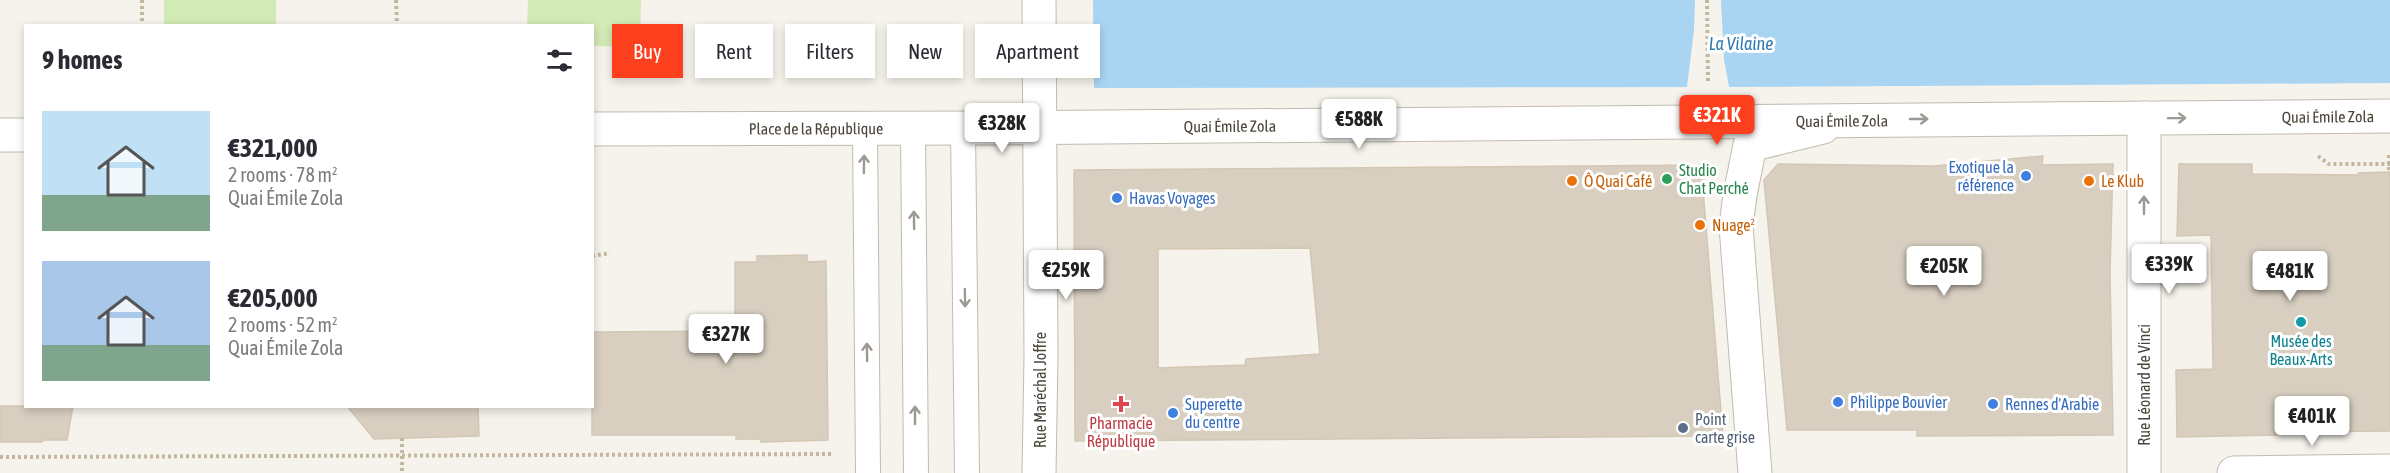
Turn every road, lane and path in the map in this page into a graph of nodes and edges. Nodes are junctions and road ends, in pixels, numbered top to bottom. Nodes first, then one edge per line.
1 (142, 0) edge
2 (396, 0) edge
3 (1039, 0) edge
4 (1707, 0) edge
5 (142, 24) edge
6 (397, 24) edge
7 (1708, 92) dead end
8 (2390, 116) edge
9 (2144, 118) junction
10 (1850, 120) junction
11 (913, 128) junction
12 (963, 128) junction
13 (1040, 128) junction
14 (594, 129) edge
15 (865, 129) junction
16 (0, 135) edge
17 (24, 135) edge
18 (2329, 164) dead end
19 (2390, 164) edge
20 (2389, 172) edge
21 (610, 253) dead end
22 (594, 256) edge
23 (402, 438) dead end
24 (402, 456) junction
25 (0, 457) edge
26 (868, 463) edge
27 (2390, 471) edge
28 (402, 473) edge
29 (916, 473) edge
30 (967, 473) edge
31 (1039, 473) edge
32 (1755, 473) edge
33 (2144, 473) edge
34 (2234, 473) edge

1 - 5 path
2 - 6 path
3 - 13 street, Rue Maréchal Joffre
4 - 7 path
9 -> 8 street, Quai Émile Zola
10 -> 9 street, Quai Émile Zola
33 -> 9 street, Rue Léonard de Vinci
10 - 13 street, Quai Émile Zola
10 - 32 street
11 - 12 street, Place de la République
11 - 15 street, Place de la République
29 -> 11 lane
12 - 13 street, Place de la République
12 -> 30 lane
13 - 31 street, Rue Maréchal Joffre
14 - 15 street, Place de la République
26 -> 15 lane
16 - 17 street
18 - 19 path
19 - 20 path
21 - 22 path
23 - 24 path
24 - 25 path
24 - 26 path
24 - 28 path
27 - 34 street

